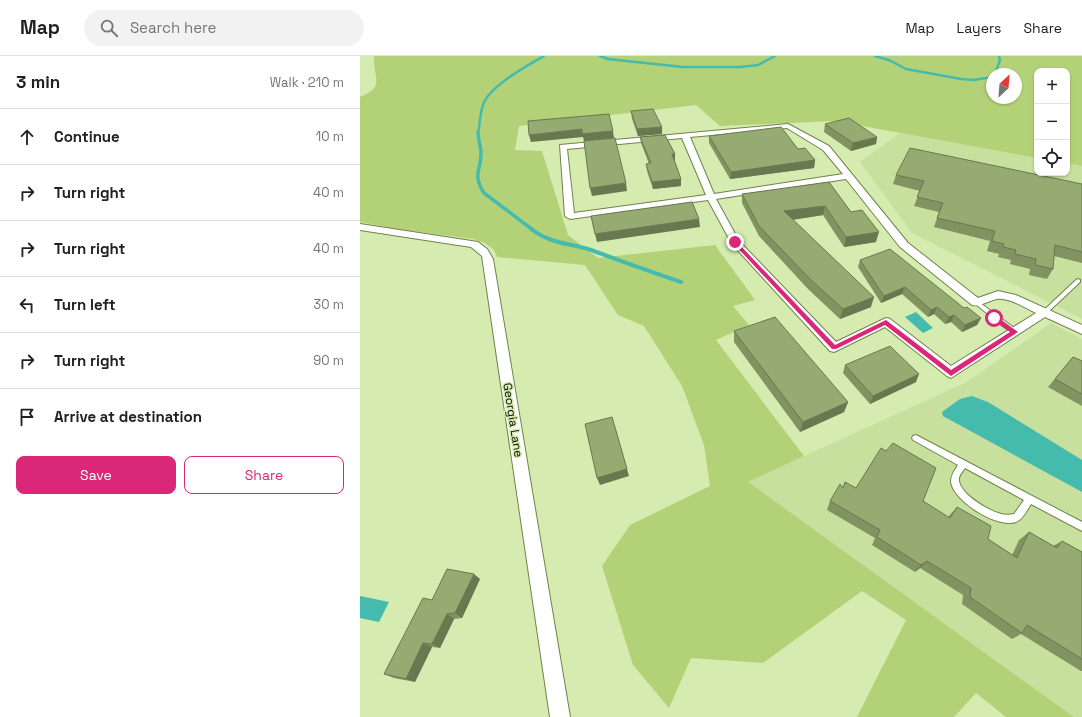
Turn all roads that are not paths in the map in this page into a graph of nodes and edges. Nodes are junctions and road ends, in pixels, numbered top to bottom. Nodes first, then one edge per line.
1 (684, 135) junction
2 (848, 176) junction
3 (711, 197) junction
4 (360, 227) edge
5 (1078, 281) dead end
6 (976, 302) junction
7 (1044, 313) junction
8 (1082, 330) edge
9 (1015, 332) junction
10 (916, 438) dead end
11 (963, 463) junction
12 (1030, 499) junction
13 (1082, 527) edge
14 (560, 717) edge

1 - 2 street
1 - 3 street
1 - 3 street
2 - 3 street
2 - 6 street
3 - 9 street
4 - 14 street, Georgia Lane
5 - 7 lane
6 - 7 street
6 - 9 lane
7 - 8 street
7 - 9 street
10 - 11 lane
11 - 12 lane
11 - 12 lane
12 - 13 lane

